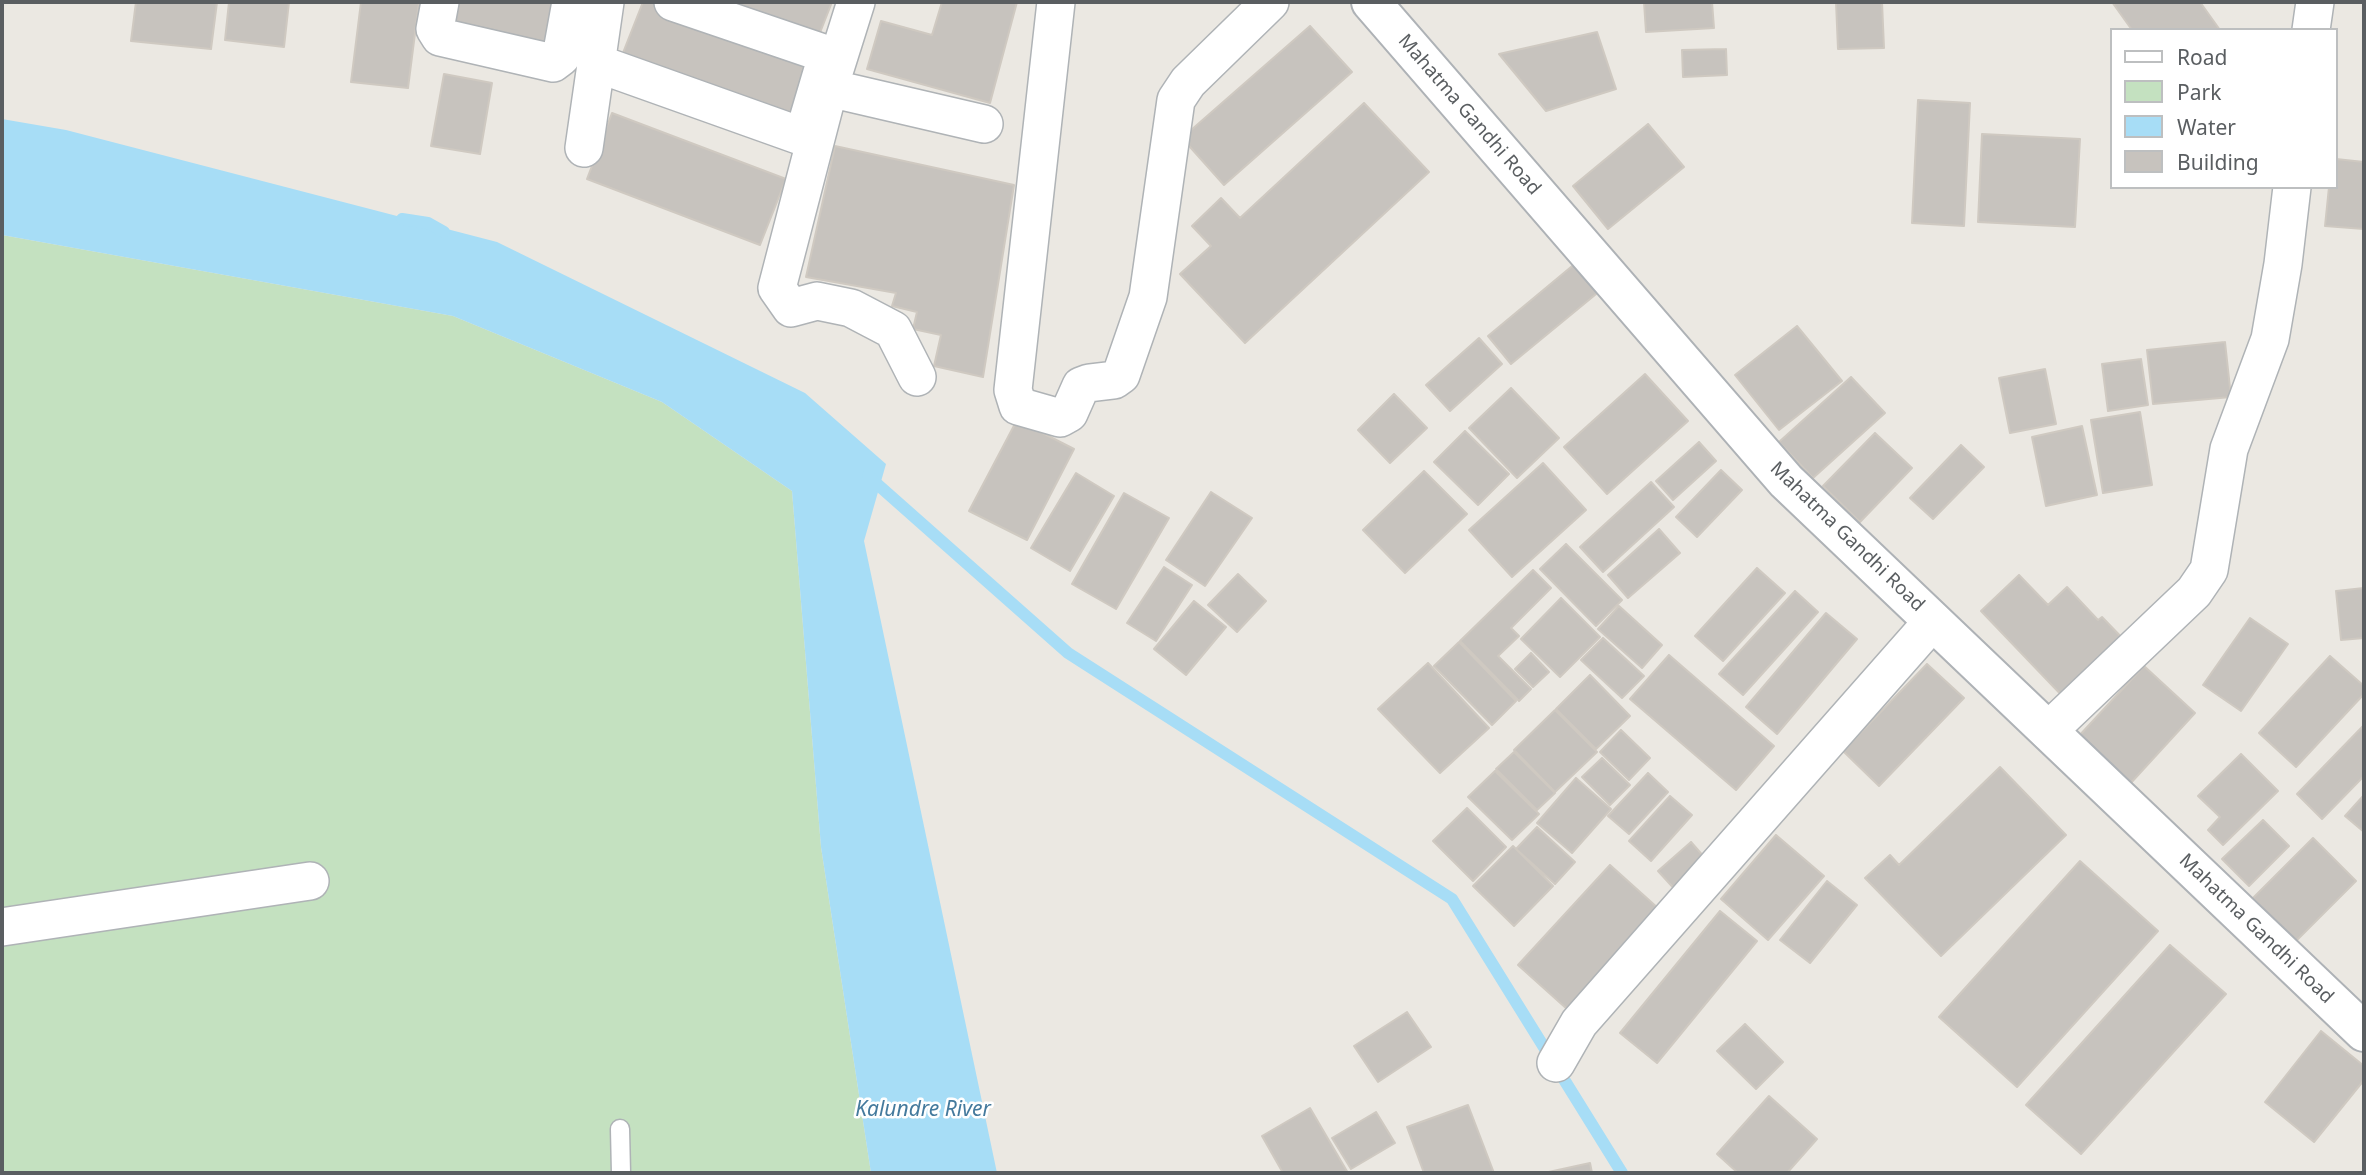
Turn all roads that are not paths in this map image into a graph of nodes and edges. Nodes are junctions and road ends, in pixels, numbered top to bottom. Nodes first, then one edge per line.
1 (440, 2) edge
2 (571, 2) edge
3 (605, 2) edge
4 (628, 2) edge
5 (674, 2) edge
6 (856, 2) edge
7 (1056, 2) edge
8 (1270, 2) edge
9 (1371, 2) edge
10 (2315, 2) edge
11 (2311, 28) edge
12 (604, 54) junction
13 (829, 88) junction
14 (984, 124) dead end
15 (584, 148) dead end
16 (2292, 189) edge
17 (917, 377) dead end
18 (1933, 621) junction
19 (2048, 731) junction
20 (310, 881) dead end
21 (2, 927) edge
22 (2364, 1032) edge
23 (1556, 1063) dead end
24 (620, 1129) dead end
25 (621, 1173) edge

1 - 2 street
3 - 12 street
4 - 12 street
5 - 12 street
6 - 13 street
7 - 8 street
9 - 18 main road, Mahatma Gandhi Road
10 - 11 street
12 - 15 street
13 - 14 street
13 - 17 street
16 - 19 street
18 - 19 main road, Mahatma Gandhi Road
18 - 23 street
19 - 22 main road, Mahatma Gandhi Road
20 - 21 street
24 - 25 lane

